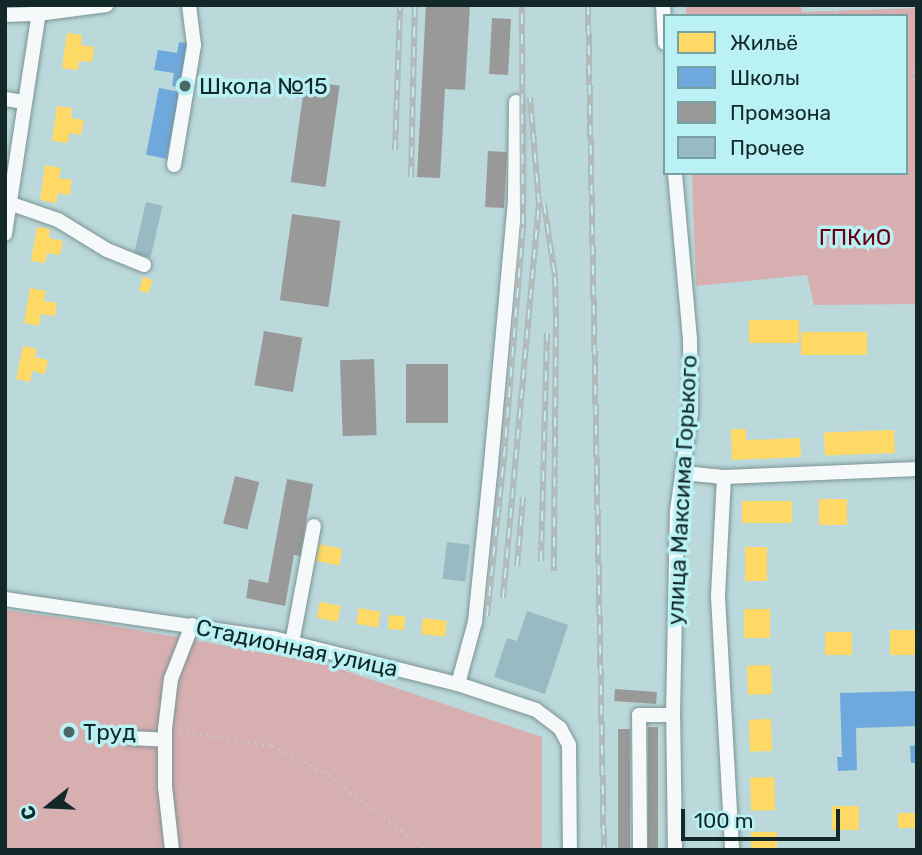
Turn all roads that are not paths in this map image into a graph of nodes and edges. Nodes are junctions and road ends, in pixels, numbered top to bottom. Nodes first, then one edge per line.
1 (106, 5) edge
2 (189, 5) edge
3 (39, 10) edge
4 (5, 15) edge
5 (5, 99) edge
6 (25, 102) junction
7 (516, 102) dead end
8 (174, 165) dead end
9 (675, 175) edge
10 (9, 203) junction
11 (5, 234) edge
12 (144, 265) dead end
13 (917, 469) edge
14 (683, 473) junction
15 (724, 477) junction
16 (314, 526) dead end
17 (5, 591) edge
18 (5, 598) edge
19 (30, 601) junction
20 (192, 625) junction
21 (292, 643) junction
22 (458, 684) junction
23 (673, 715) junction
24 (165, 734) junction
25 (131, 738) dead end
26 (172, 850) edge
27 (570, 850) edge
28 (640, 850) edge
29 (675, 850) edge
30 (732, 850) edge

1 - 3 street
2 - 8 street
3 - 4 street
3 - 6 street
5 - 6 street
6 - 10 street
7 - 22 street
9 - 14 street, улица Максима Горького
10 - 11 street
10 - 12 street
13 - 15 street
14 - 15 street
14 - 23 street, улица Максима Горького
15 - 30 street, улица Максима Горького
16 - 21 street
17 - 19 street
18 - 19 street, Стадионная улица
19 - 20 street, Стадионная улица
20 - 21 street, Стадионная улица
20 - 24 street
21 - 22 street, Стадионная улица
22 - 27 street, Стадионная улица
23 - 28 street
23 - 29 street, улица Максима Горького
24 - 25 street
24 - 26 street

